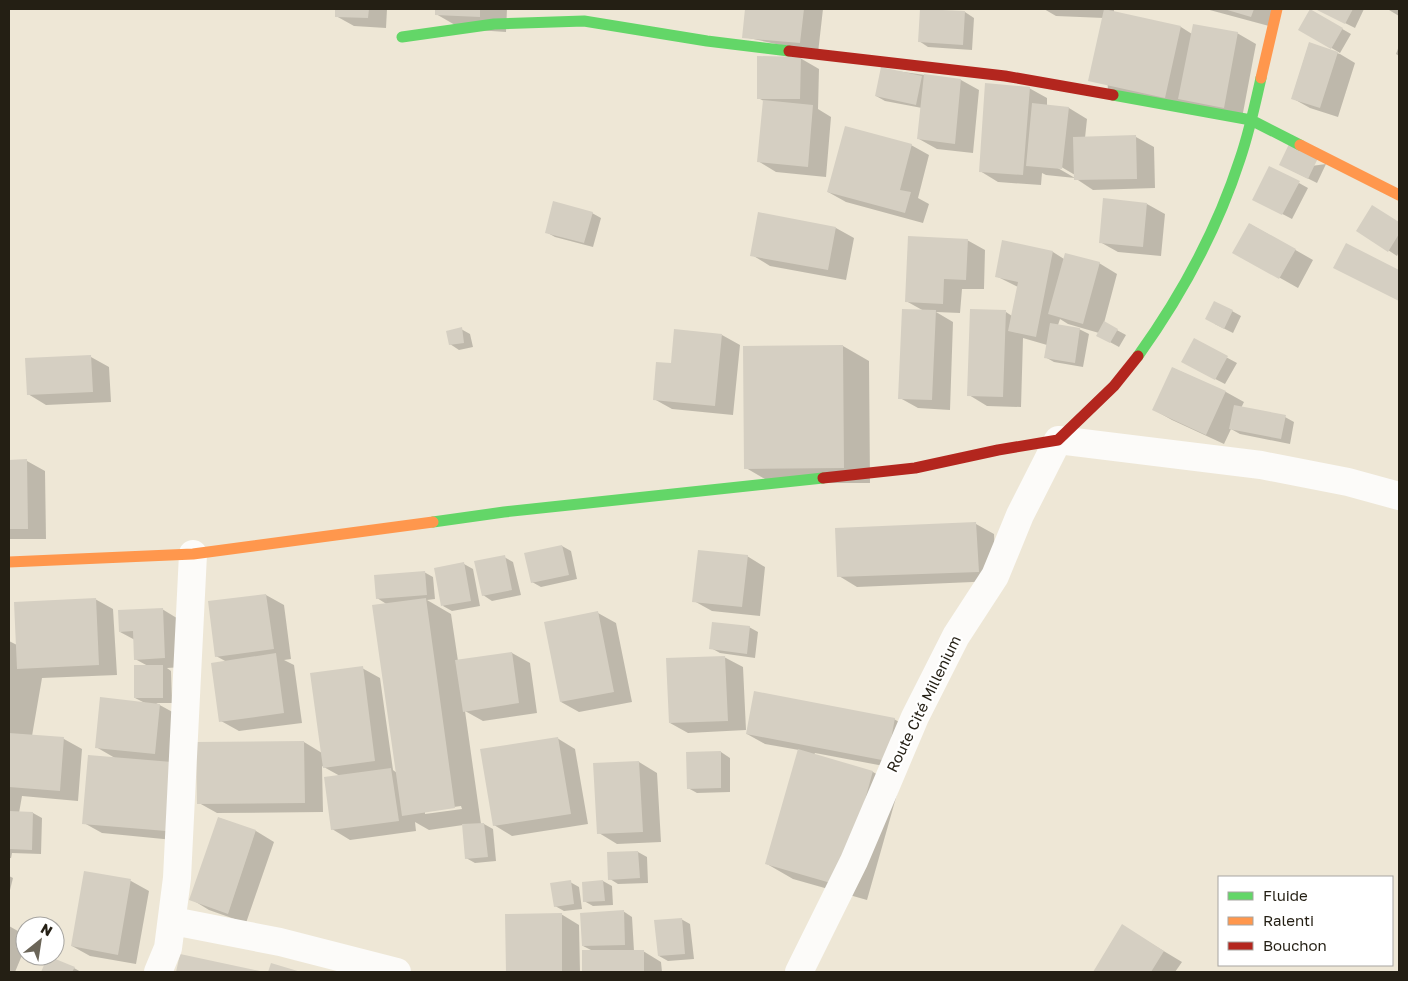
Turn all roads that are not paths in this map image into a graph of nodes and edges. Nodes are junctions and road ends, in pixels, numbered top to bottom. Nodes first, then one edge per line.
1 (1277, 9) edge
2 (402, 37) dead end
3 (1252, 120) junction
4 (1399, 195) edge
5 (1058, 440) junction
6 (1399, 496) edge
7 (193, 554) junction
8 (9, 562) edge
9 (173, 921) junction
10 (158, 972) edge
11 (397, 972) edge
12 (799, 972) edge

1 - 3 street
2 - 3 street
3 - 4 street
3 - 5 street
5 - 6 street
5 - 7 street
5 - 12 street, Route Cité Millenium
7 - 8 street
7 - 9 street
9 - 10 street
9 - 11 street

